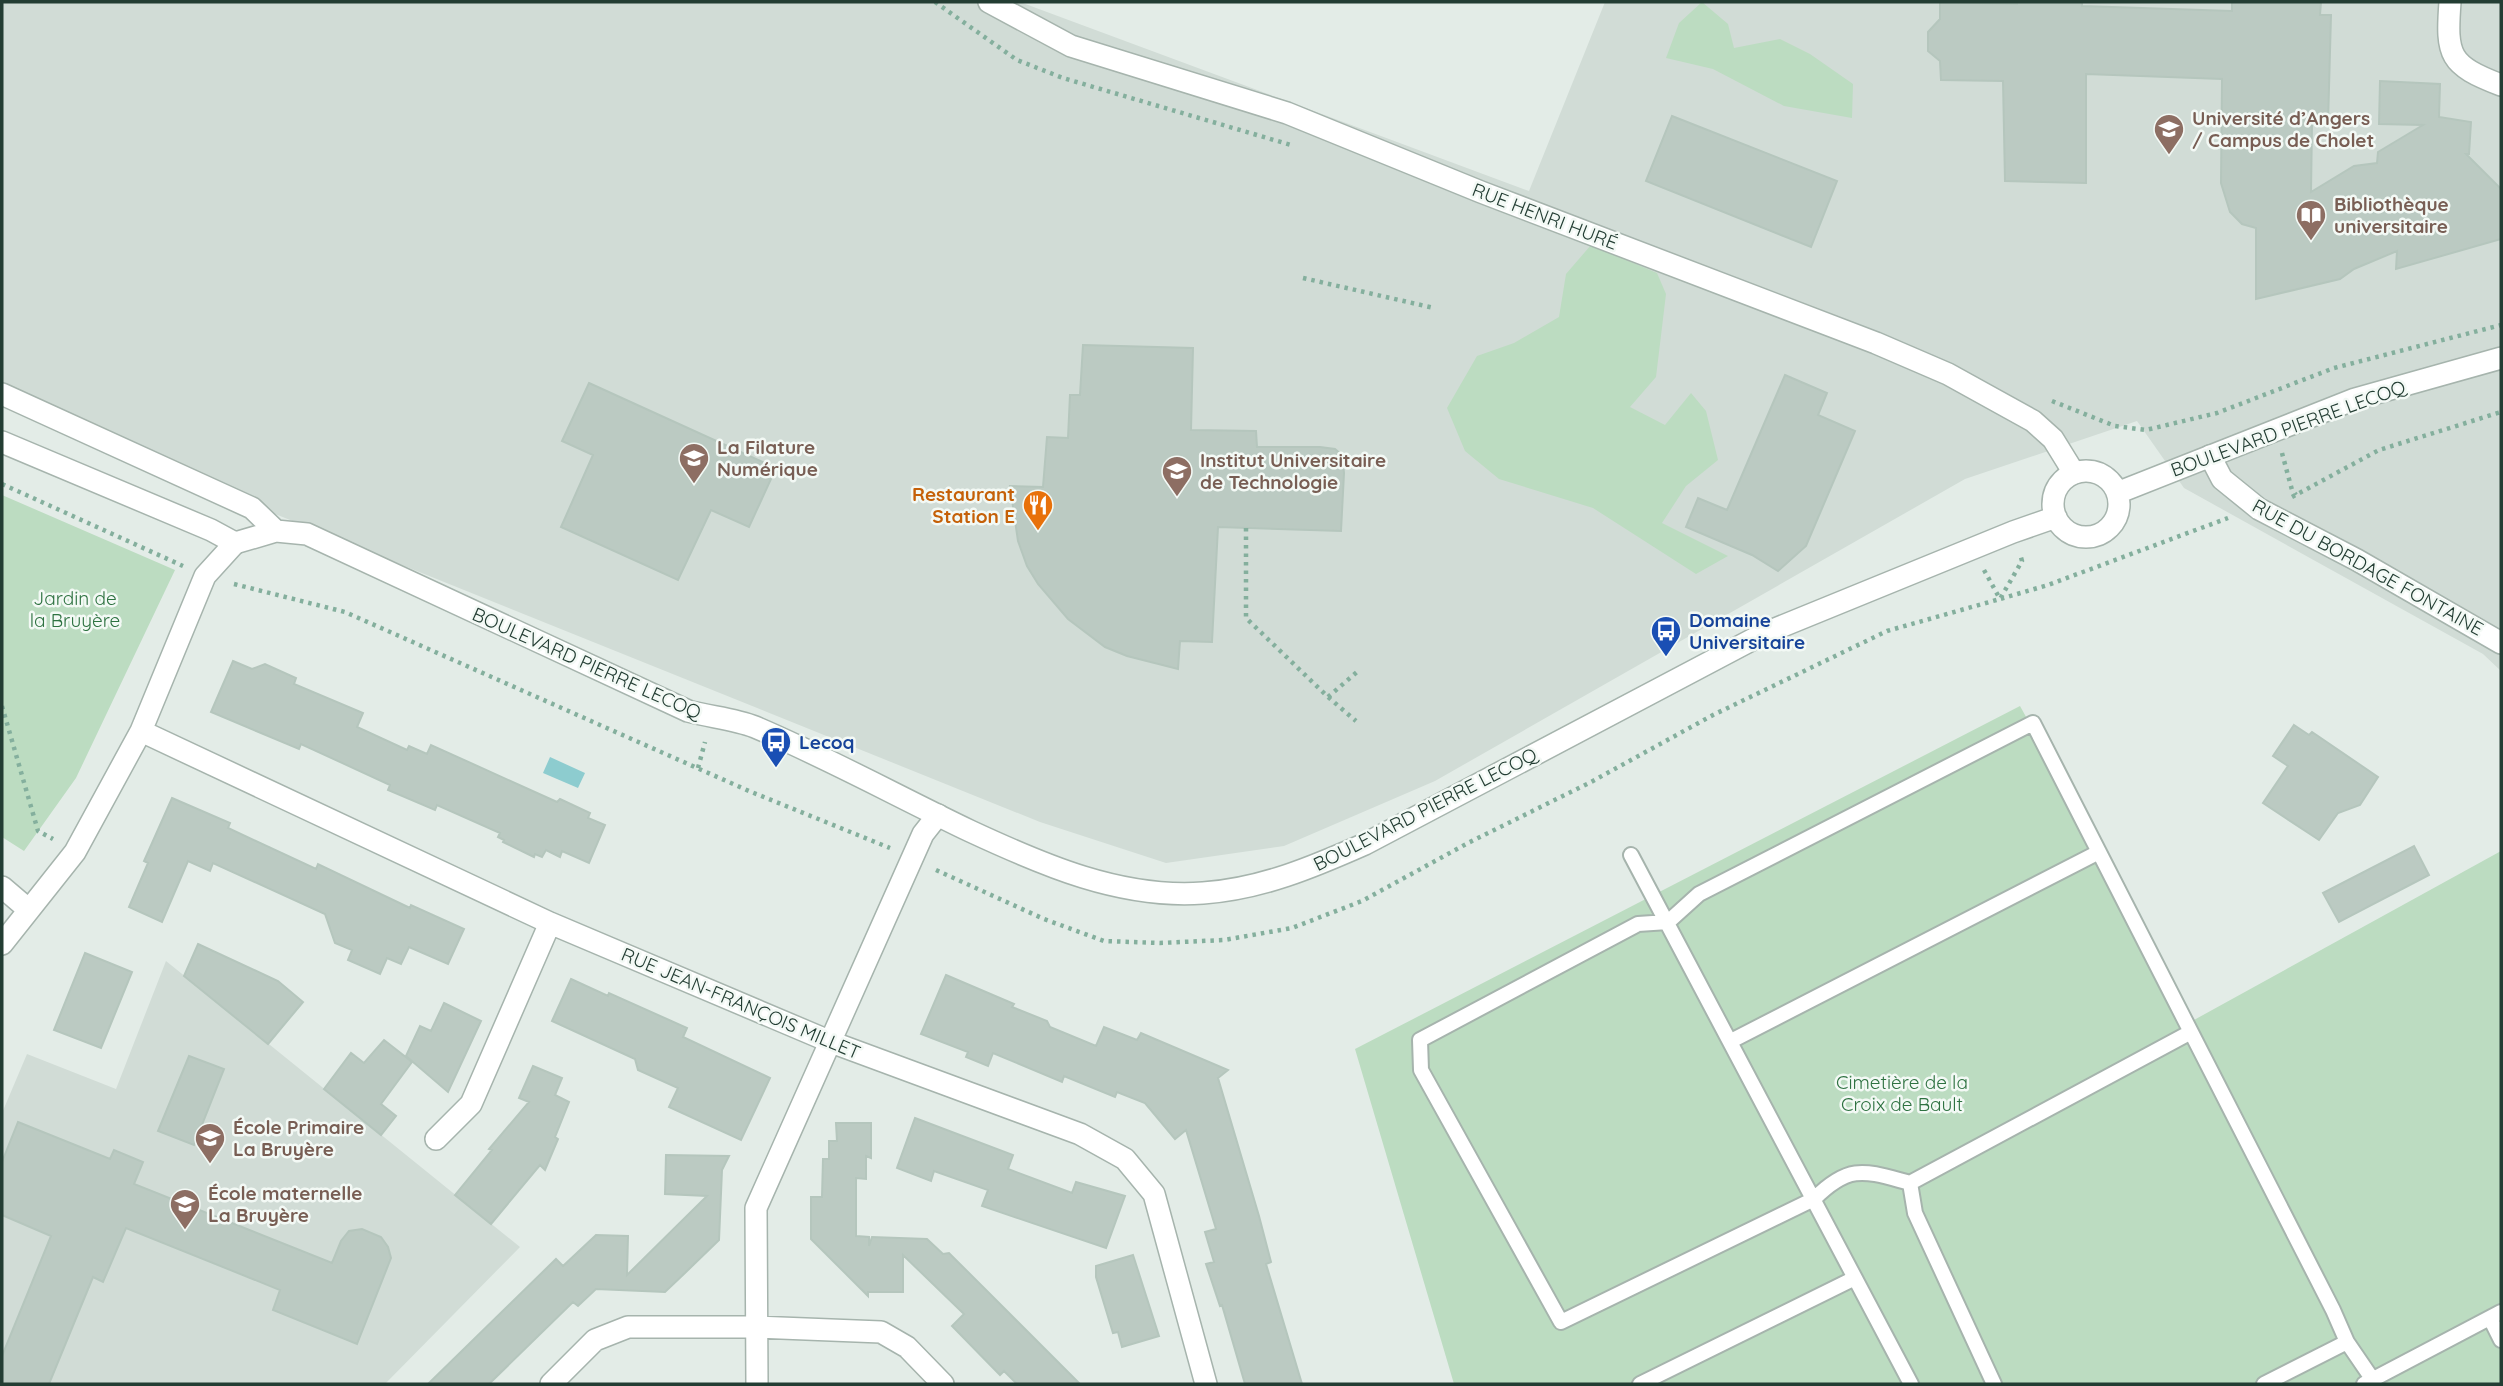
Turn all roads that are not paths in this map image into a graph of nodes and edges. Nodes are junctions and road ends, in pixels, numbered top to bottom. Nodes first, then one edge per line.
1 (989, 2) edge
2 (2450, 2) edge
3 (2501, 85) edge
4 (2501, 358) edge
5 (2, 394) edge
6 (2, 442) edge
7 (2210, 456) junction
8 (2074, 473) junction
9 (2117, 493) junction
10 (2056, 517) junction
11 (276, 531) junction
12 (235, 543) junction
13 (2501, 643) edge
14 (141, 731) junction
15 (938, 815) junction
16 (2099, 852) junction
17 (1631, 855) dead end
18 (2, 887) edge
19 (29, 910) junction
20 (1668, 922) junction
21 (550, 923) junction
22 (2, 944) edge
23 (2191, 1032) junction
24 (1731, 1041) junction
25 (831, 1042) junction
26 (436, 1139) dead end
27 (1910, 1183) junction
28 (1814, 1199) junction
29 (1855, 1278) junction
30 (2496, 1315) edge
31 (757, 1327) junction
32 (2501, 1340) edge
33 (2347, 1342) junction
34 (2369, 1382) edge
35 (551, 1384) edge
36 (757, 1384) edge
37 (943, 1384) edge
38 (1206, 1384) edge
39 (1640, 1384) edge
40 (1911, 1384) edge
41 (1994, 1384) edge
42 (2264, 1384) edge

1 - 8 street, RUE HENRI HURÉ
2 - 3 street
4 - 7 street, BOULEVARD PIERRE LECOQ
5 - 11 street
6 - 12 street
7 - 9 street, BOULEVARD PIERRE LECOQ
7 - 13 street, RUE DU BORDAGE FONTAINE
8 - 9 street
8 - 10 street
9 - 10 street
10 - 15 street, BOULEVARD PIERRE LECOQ
11 - 12 street, BOULEVARD PIERRE LECOQ
11 - 15 street, BOULEVARD PIERRE LECOQ
12 - 14 street
14 - 19 street
14 - 21 street, RUE JEAN-FRANÇOIS MILLET
15 - 25 street
16 - 20 lane
16 - 23 lane
16 - 24 lane
17 - 20 lane
18 - 19 street
19 - 22 street
20 - 24 lane
20 - 28 lane
21 - 25 street, RUE JEAN-FRANÇOIS MILLET
21 - 26 street
23 - 27 lane
23 - 33 lane
24 - 28 lane
25 - 31 street
25 - 38 street, RUE JEAN-FRANÇOIS MILLET
27 - 28 lane
27 - 41 lane
28 - 29 lane
29 - 39 lane
29 - 40 lane
30 - 32 lane
30 - 34 lane
31 - 35 street
31 - 36 street
31 - 37 street
33 - 34 lane
33 - 42 lane

